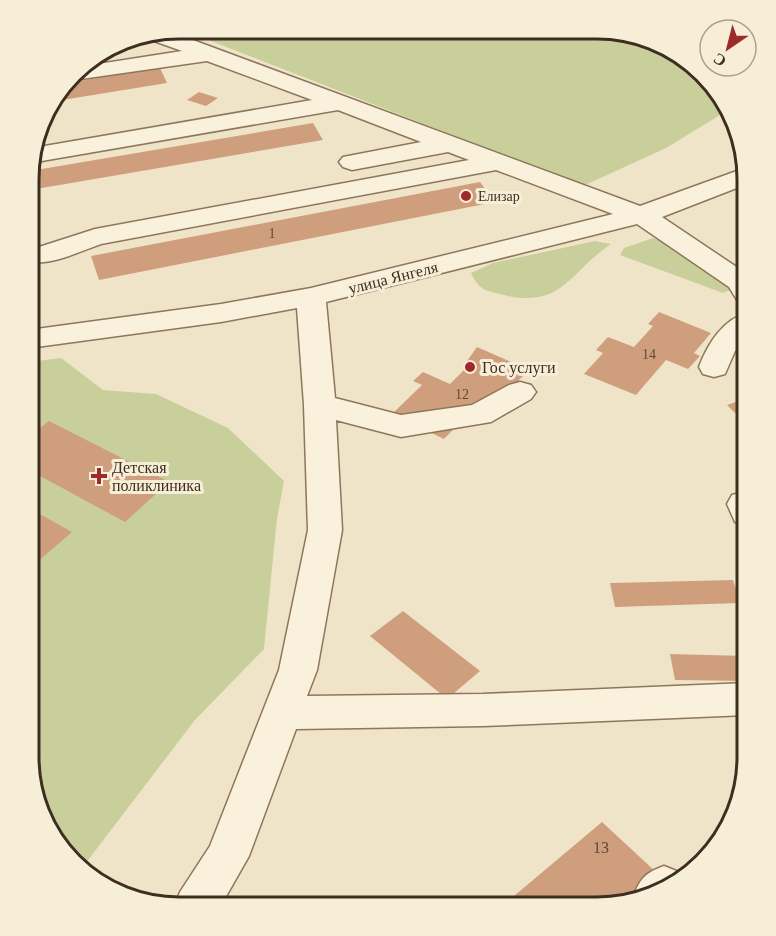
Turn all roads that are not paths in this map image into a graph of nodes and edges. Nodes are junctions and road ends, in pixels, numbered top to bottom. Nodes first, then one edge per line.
1 (170, 39) edge
2 (209, 54) junction
3 (89, 72) edge
4 (340, 103) junction
5 (450, 144) junction
6 (41, 154) edge
7 (352, 162) dead end
8 (499, 162) junction
9 (737, 179) edge
10 (638, 216) junction
11 (39, 258) edge
12 (737, 280) edge
13 (311, 297) junction
14 (737, 332) edge
15 (39, 338) edge
16 (714, 367) dead end
17 (520, 392) dead end
18 (320, 405) junction
19 (737, 699) edge
20 (282, 713) junction
21 (202, 897) edge

1 - 2 street
2 - 3 street
2 - 4 street
4 - 5 street
4 - 6 street
5 - 7 street
5 - 8 street
8 - 10 street
8 - 11 street
9 - 10 street, улица Янгеля
10 - 12 street
10 - 13 street, улица Янгеля
13 - 15 street, улица Янгеля
13 - 18 street
14 - 16 street
17 - 18 street
18 - 20 street
19 - 20 street
20 - 21 street

